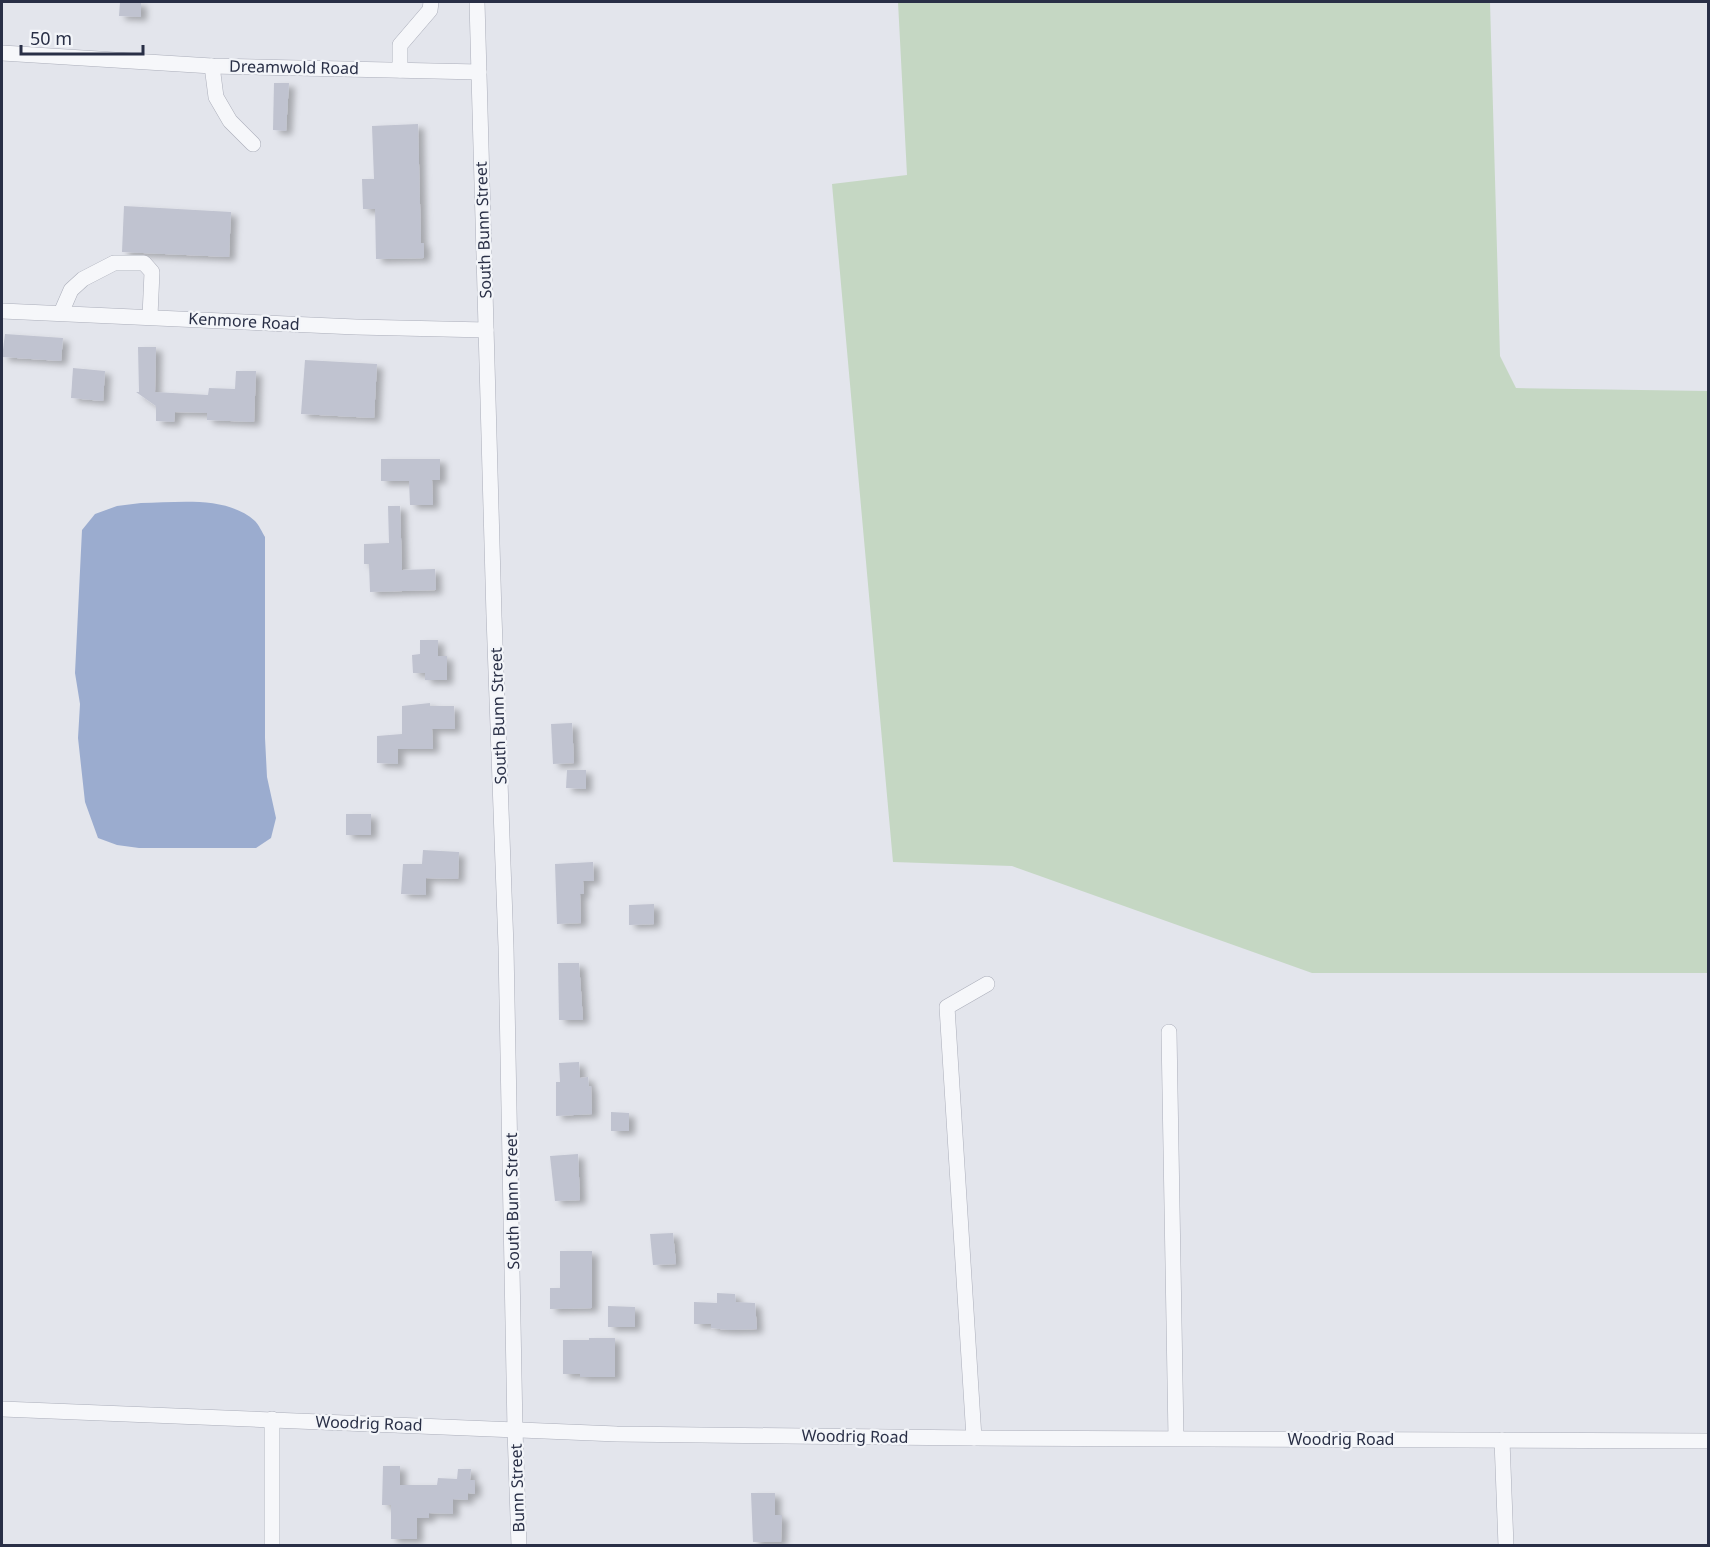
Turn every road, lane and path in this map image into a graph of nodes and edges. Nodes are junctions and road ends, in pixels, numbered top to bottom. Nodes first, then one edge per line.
1 (430, 2) edge
2 (477, 2) edge
3 (2, 52) edge
4 (212, 66) junction
5 (399, 70) junction
6 (479, 72) junction
7 (253, 144) dead end
8 (2, 310) edge
9 (61, 313) junction
10 (150, 316) junction
11 (486, 330) junction
12 (987, 984) dead end
13 (1169, 1032) dead end
14 (2, 1409) edge
15 (272, 1419) junction
16 (515, 1430) junction
17 (974, 1438) junction
18 (1176, 1438) junction
19 (1502, 1440) junction
20 (1708, 1441) edge
21 (272, 1545) edge
22 (519, 1545) edge
23 (1506, 1545) edge

1 - 5 street
2 - 6 street, South Bunn Street
3 - 4 street, Dreamwold Road
4 - 5 street, Dreamwold Road
4 - 7 street
5 - 6 street, Dreamwold Road
6 - 11 street, South Bunn Street
8 - 9 street, Kenmore Road
9 - 10 street, Kenmore Road
9 - 10 street
10 - 11 street, Kenmore Road
11 - 16 street, South Bunn Street
12 - 17 street
13 - 18 street
14 - 15 street, Woodrig Road
15 - 16 street, Woodrig Road
15 - 21 street
16 - 17 street, Woodrig Road
16 - 22 street, Bunn Street
17 - 18 street, Woodrig Road
18 - 19 street, Woodrig Road
19 - 20 street, Woodrig Road
19 - 23 street

